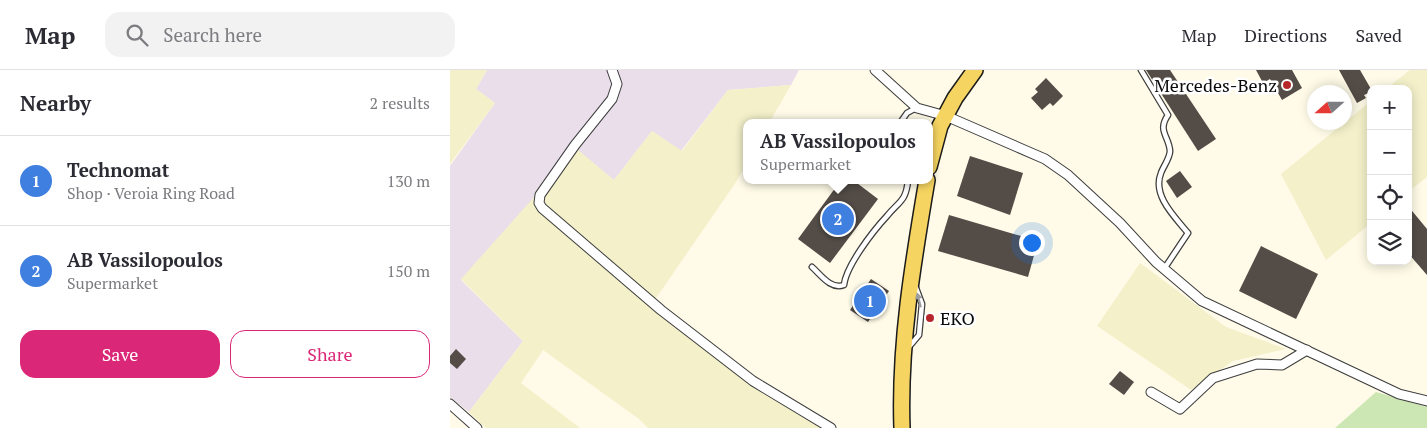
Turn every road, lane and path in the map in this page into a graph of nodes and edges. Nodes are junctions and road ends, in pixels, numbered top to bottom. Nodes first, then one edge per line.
1 (612, 70) edge
2 (875, 70) edge
3 (975, 70) edge
4 (1140, 70) edge
5 (917, 108) junction
6 (946, 116) junction
7 (903, 119) edge
8 (933, 152) edge
9 (908, 184) edge
10 (926, 184) edge
11 (812, 267) dead end
12 (1164, 269) junction
13 (1307, 350) junction
14 (1151, 392) dead end
15 (1427, 401) edge
16 (450, 404) edge
17 (477, 428) edge
18 (831, 428) edge
19 (902, 428) edge

1 - 18 street
2 - 5 street
3 - 6 main road
4 - 12 lane
5 - 6 street
5 - 7 lane
6 - 8 main road
6 - 12 street
9 - 11 lane
10 - 19 main road
12 - 13 street
13 - 14 street
13 - 15 street
16 - 17 street

